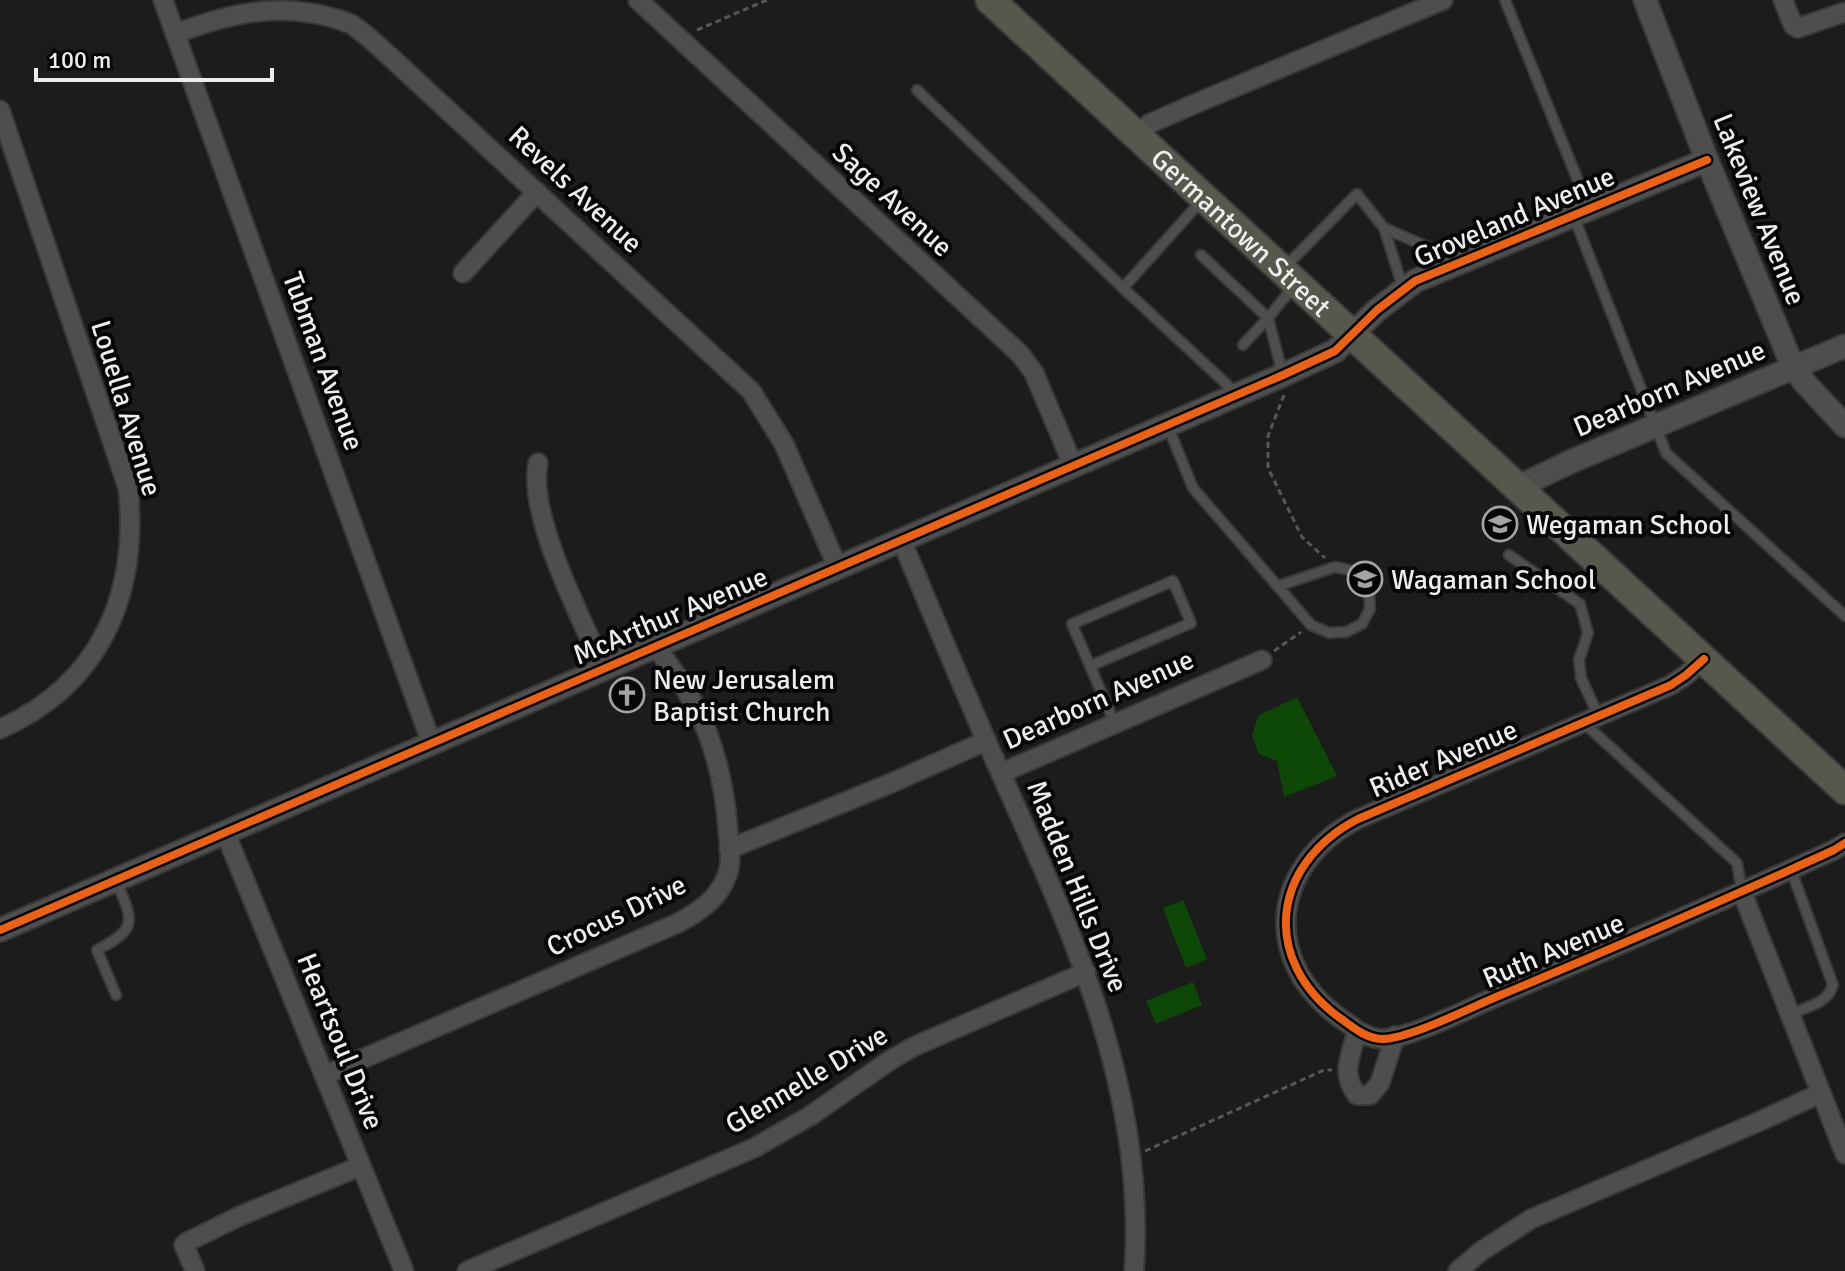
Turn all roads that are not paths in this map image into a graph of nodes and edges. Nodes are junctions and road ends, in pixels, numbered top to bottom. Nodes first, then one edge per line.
1 (163, 0) edge
2 (638, 0) edge
3 (990, 0) edge
4 (1443, 0) edge
5 (1505, 0) edge
6 (1645, 0) edge
7 (1783, 0) edge
8 (1414, 6) edge
9 (1845, 12) edge
10 (175, 34) junction
11 (917, 90) dead end
12 (0, 110) edge
13 (1138, 136) junction
14 (1707, 160) junction
15 (537, 192) junction
16 (1205, 197) junction
17 (1581, 211) junction
18 (1384, 228) junction
19 (1201, 255) dead end
20 (1441, 271) junction
21 (463, 273) dead end
22 (1290, 275) junction
23 (1123, 288) junction
24 (1403, 288) junction
25 (1268, 318) junction
26 (1353, 335) junction
27 (1243, 345) dead end
28 (1845, 346) edge
29 (1793, 367) junction
30 (1283, 375) junction
31 (1238, 395) junction
32 (1168, 425) junction
33 (1655, 426) junction
34 (1845, 426) edge
35 (538, 463) dead end
36 (1073, 465) junction
37 (1518, 487) junction
38 (901, 539) junction
39 (1509, 555) dead end
40 (837, 566) junction
41 (1278, 586) junction
42 (1845, 616) edge
43 (655, 646) junction
44 (1704, 659) junction
45 (1262, 660) road end
46 (1090, 666) junction
47 (603, 667) junction
48 (1590, 718) junction
49 (1115, 724) junction
50 (0, 729) edge
51 (986, 741) junction
52 (431, 742) junction
53 (1001, 773) junction
54 (1845, 790) edge
55 (225, 832) junction
56 (1845, 843) edge
57 (729, 849) junction
58 (1791, 870) junction
59 (116, 880) junction
60 (1742, 892) junction
61 (0, 930) edge
62 (1086, 972) junction
63 (116, 995) dead end
64 (1791, 1014) junction
65 (1357, 1031) junction
66 (1395, 1036) junction
67 (325, 1075) junction
68 (1821, 1093) junction
69 (1845, 1154) edge
70 (361, 1166) junction
71 (195, 1271) edge
72 (404, 1271) edge
73 (467, 1271) edge
74 (1134, 1271) edge
75 (1458, 1271) edge

1 - 10 street, Tubman Avenue
2 - 36 street, Sage Avenue
3 - 13 main road, Germantown Street
4 - 8 street
5 - 17 lane
6 - 14 street, Lakeview Avenue
7 - 9 street
8 - 13 street
10 - 15 street, Revels Avenue
10 - 52 street, Tubman Avenue
11 - 23 lane
12 - 50 street, Louella Avenue
13 - 16 main road, Germantown Street
14 - 17 street, Groveland Avenue
14 - 29 street, Lakeview Avenue
15 - 21 street
15 - 40 street, Revels Avenue
16 - 22 main road, Germantown Street
16 - 23 lane
17 - 20 street, Groveland Avenue
17 - 33 lane
18 - 20 lane
18 - 22 lane
18 - 24 lane
19 - 25 lane
20 - 24 street, Groveland Avenue
22 - 25 lane
22 - 26 main road, Germantown Street
23 - 31 lane
24 - 26 street, Groveland Avenue
25 - 27 lane
25 - 30 lane
26 - 30 street, McArthur Avenue
26 - 37 main road, Germantown Street
28 - 29 street, Dearborn Avenue
29 - 33 street, Dearborn Avenue
29 - 34 street, Lakeview Avenue
30 - 31 street, McArthur Avenue
31 - 32 street, McArthur Avenue
32 - 36 street, McArthur Avenue
32 - 41 lane
33 - 37 street, Dearborn Avenue
33 - 42 lane
35 - 47 street
36 - 38 street, McArthur Avenue
37 - 44 main road, Germantown Street
38 - 40 street, McArthur Avenue
38 - 51 street, Madden Hills Drive
39 - 48 lane
40 - 43 street, McArthur Avenue
41 - 41 lane
43 - 47 street, McArthur Avenue
43 - 57 street, Crocus Drive
44 - 48 street, Rider Avenue
44 - 54 main road, Germantown Street
45 - 49 street, Dearborn Avenue
46 - 46 lane
46 - 49 lane
47 - 52 street, McArthur Avenue
48 - 60 lane
48 - 65 street, Rider Avenue
49 - 53 street, Dearborn Avenue
51 - 53 street, Madden Hills Drive
51 - 57 street
52 - 55 street, McArthur Avenue
53 - 62 street, Madden Hills Drive
55 - 59 street, McArthur Avenue
55 - 67 street, Heartsoul Drive
56 - 58 street, Ruth Avenue
57 - 67 street, Crocus Drive
58 - 60 street, Ruth Avenue
58 - 64 lane
59 - 61 street, McArthur Avenue
59 - 63 lane
60 - 64 street
60 - 66 street, Ruth Avenue
62 - 73 street, Glennelle Drive
62 - 74 street, Madden Hills Drive
64 - 68 street
65 - 66 street, Ruth Avenue
65 - 66 street
67 - 70 street, Heartsoul Drive
68 - 69 street
68 - 75 street
70 - 71 street
70 - 72 street, Heartsoul Drive

